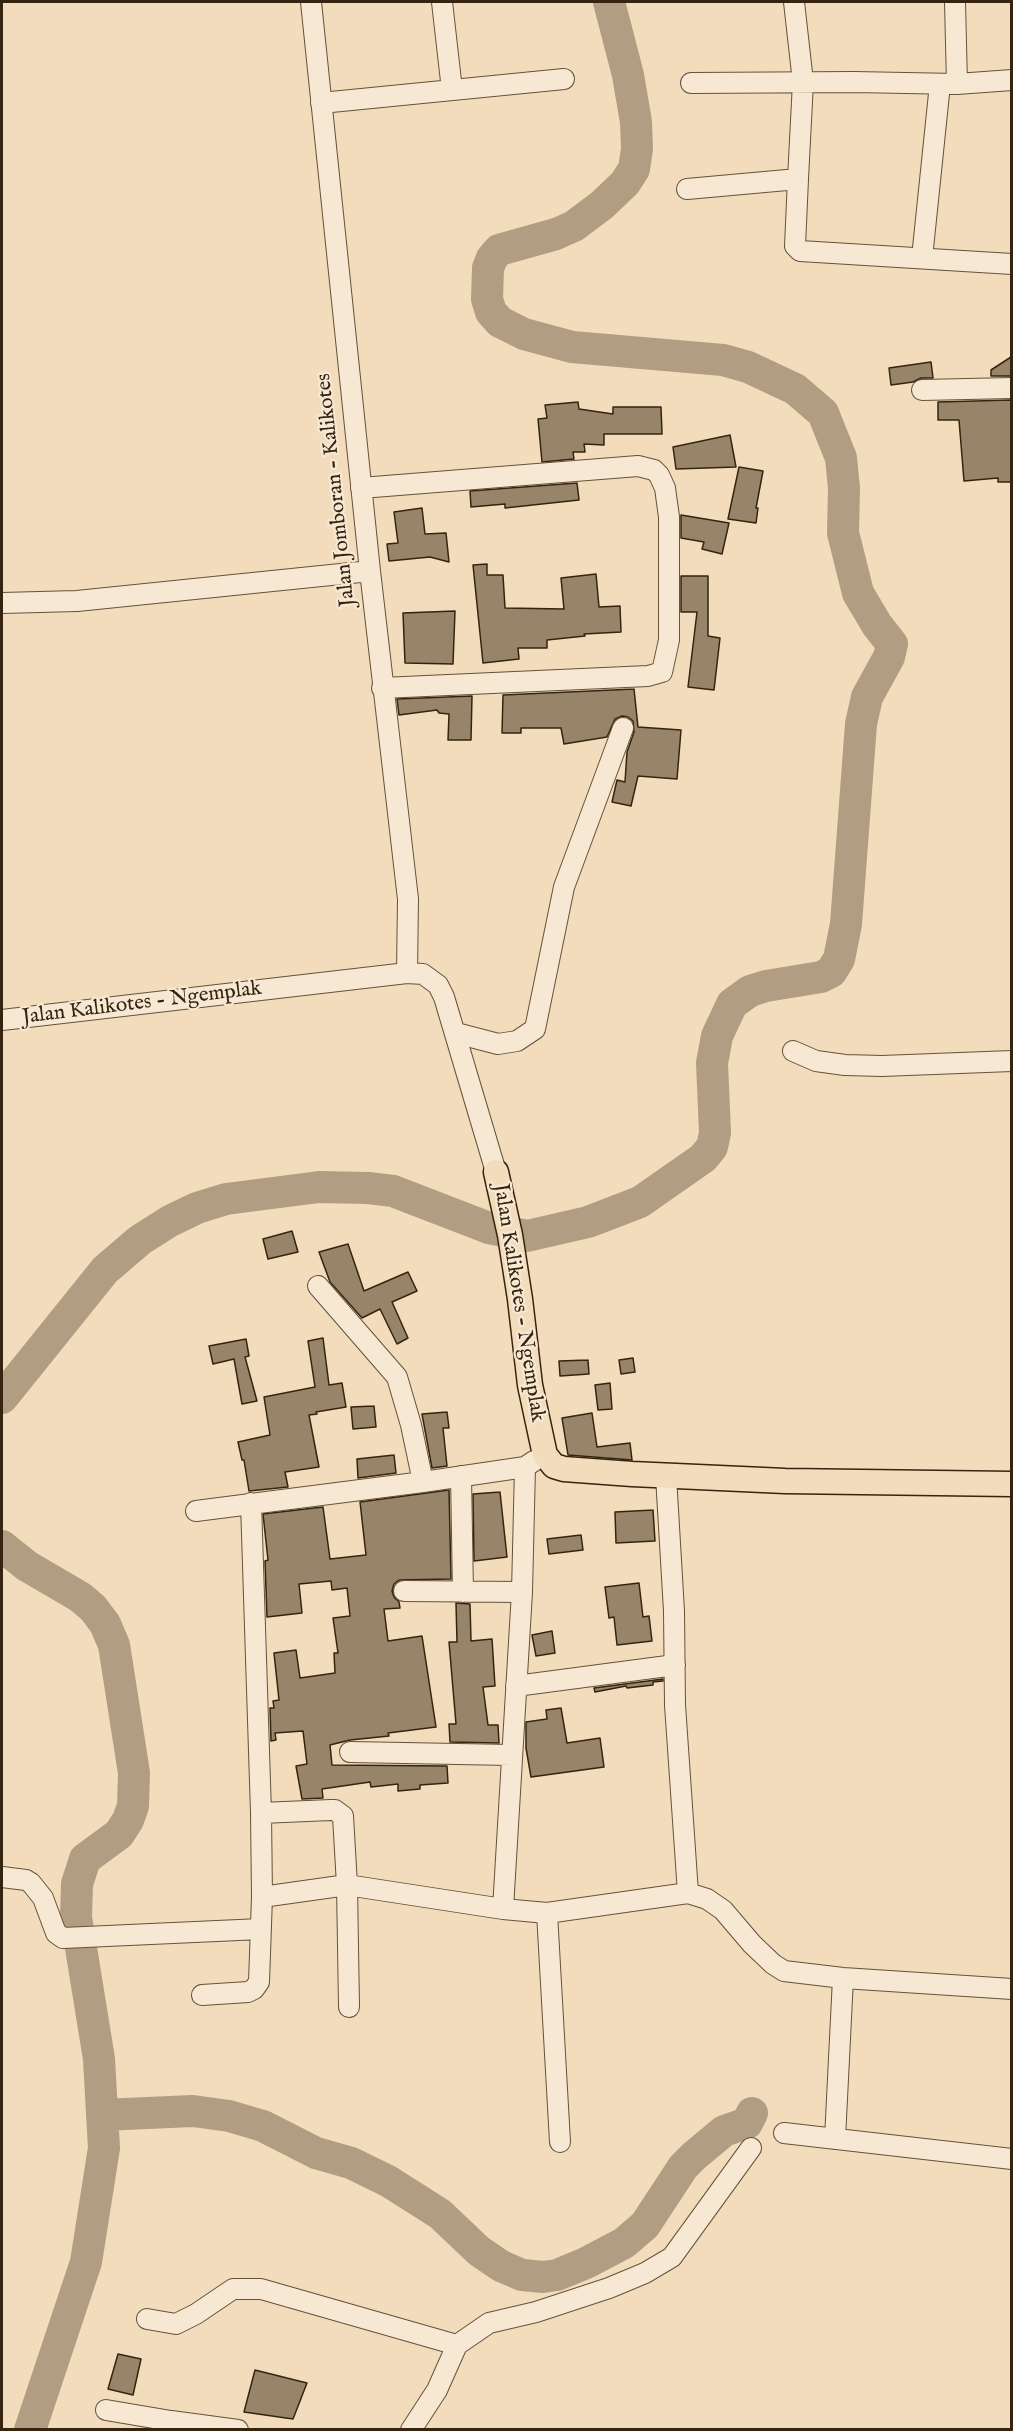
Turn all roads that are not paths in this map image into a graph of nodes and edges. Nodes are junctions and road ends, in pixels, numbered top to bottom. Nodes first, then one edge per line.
1 (311, 2) edge
2 (442, 2) edge
3 (794, 2) edge
4 (955, 2) edge
5 (564, 79) dead end
6 (1011, 80) edge
7 (803, 82) junction
8 (691, 83) dead end
9 (948, 84) junction
10 (452, 90) junction
11 (321, 103) junction
12 (798, 179) junction
13 (687, 189) dead end
14 (922, 258) junction
15 (1011, 264) edge
16 (1011, 388) edge
17 (922, 390) dead end
18 (361, 488) junction
19 (370, 571) junction
20 (2, 603) edge
21 (382, 688) junction
22 (623, 728) dead end
23 (407, 973) junction
24 (2, 1020) edge
25 (456, 1033) junction
26 (793, 1051) dead end
27 (1011, 1060) edge
28 (496, 1172) joint
29 (318, 1286) dead end
30 (535, 1461) junction
31 (461, 1476) junction
32 (666, 1476) junction
33 (423, 1482) junction
34 (1011, 1484) edge
35 (251, 1503) junction
36 (196, 1510) dead end
37 (404, 1592) dead end
38 (463, 1592) junction
39 (522, 1592) junction
40 (675, 1665) junction
41 (516, 1686) junction
42 (350, 1752) dead end
43 (511, 1755) junction
44 (261, 1813) junction
45 (2, 1878) edge
46 (347, 1885) junction
47 (688, 1893) junction
48 (262, 1897) junction
49 (503, 1909) junction
50 (547, 1913) junction
51 (261, 1929) junction
52 (843, 1978) junction
53 (1011, 1989) edge
54 (202, 1995) dead end
55 (349, 2007) dead end
56 (784, 2133) dead end
57 (836, 2139) junction
58 (560, 2142) dead end
59 (751, 2148) dead end
60 (1011, 2159) edge
61 (147, 2319) dead end
62 (457, 2345) junction
63 (106, 2410) dead end
64 (238, 2430) edge
65 (411, 2430) edge

1 - 11 street, Jalan Jomboran - Kalikotes
2 - 10 street
3 - 7 street
4 - 9 street
5 - 10 street
6 - 9 street
7 - 8 street
7 - 9 street
7 - 12 street
9 - 14 street
10 - 11 street
11 - 18 street, Jalan Jomboran - Kalikotes
12 - 13 street
12 - 14 street
14 - 15 street
16 - 17 street
18 - 19 street, Jalan Jomboran - Kalikotes
18 - 21 street
19 - 20 street
19 - 21 street, Jalan Jomboran - Kalikotes
21 - 23 street, Jalan Jomboran - Kalikotes
22 - 25 street
23 - 24 street, Jalan Kalikotes - Ngemplak
23 - 25 street, Jalan Kalikotes - Ngemplak
25 - 28 street, Jalan Kalikotes - Ngemplak
26 - 27 street
28 - 30 main road, Jalan Kalikotes - Ngemplak
29 - 33 street
30 - 31 street
30 - 32 main road
30 - 39 street
31 - 33 street
31 - 38 street
32 - 34 main road
32 - 40 street
33 - 35 street
35 - 36 street
35 - 44 street
37 - 38 street
38 - 39 street
39 - 41 street
40 - 41 street
40 - 47 street
41 - 43 street
42 - 43 street
43 - 49 street
44 - 46 street
44 - 48 street
45 - 51 street
46 - 48 street
46 - 49 street
46 - 55 street
47 - 50 street
47 - 52 street
48 - 51 street
49 - 50 street
50 - 58 street
51 - 54 street
52 - 53 street
52 - 57 street
56 - 57 street
57 - 60 street
59 - 62 street
61 - 62 street
62 - 65 street
63 - 64 street

